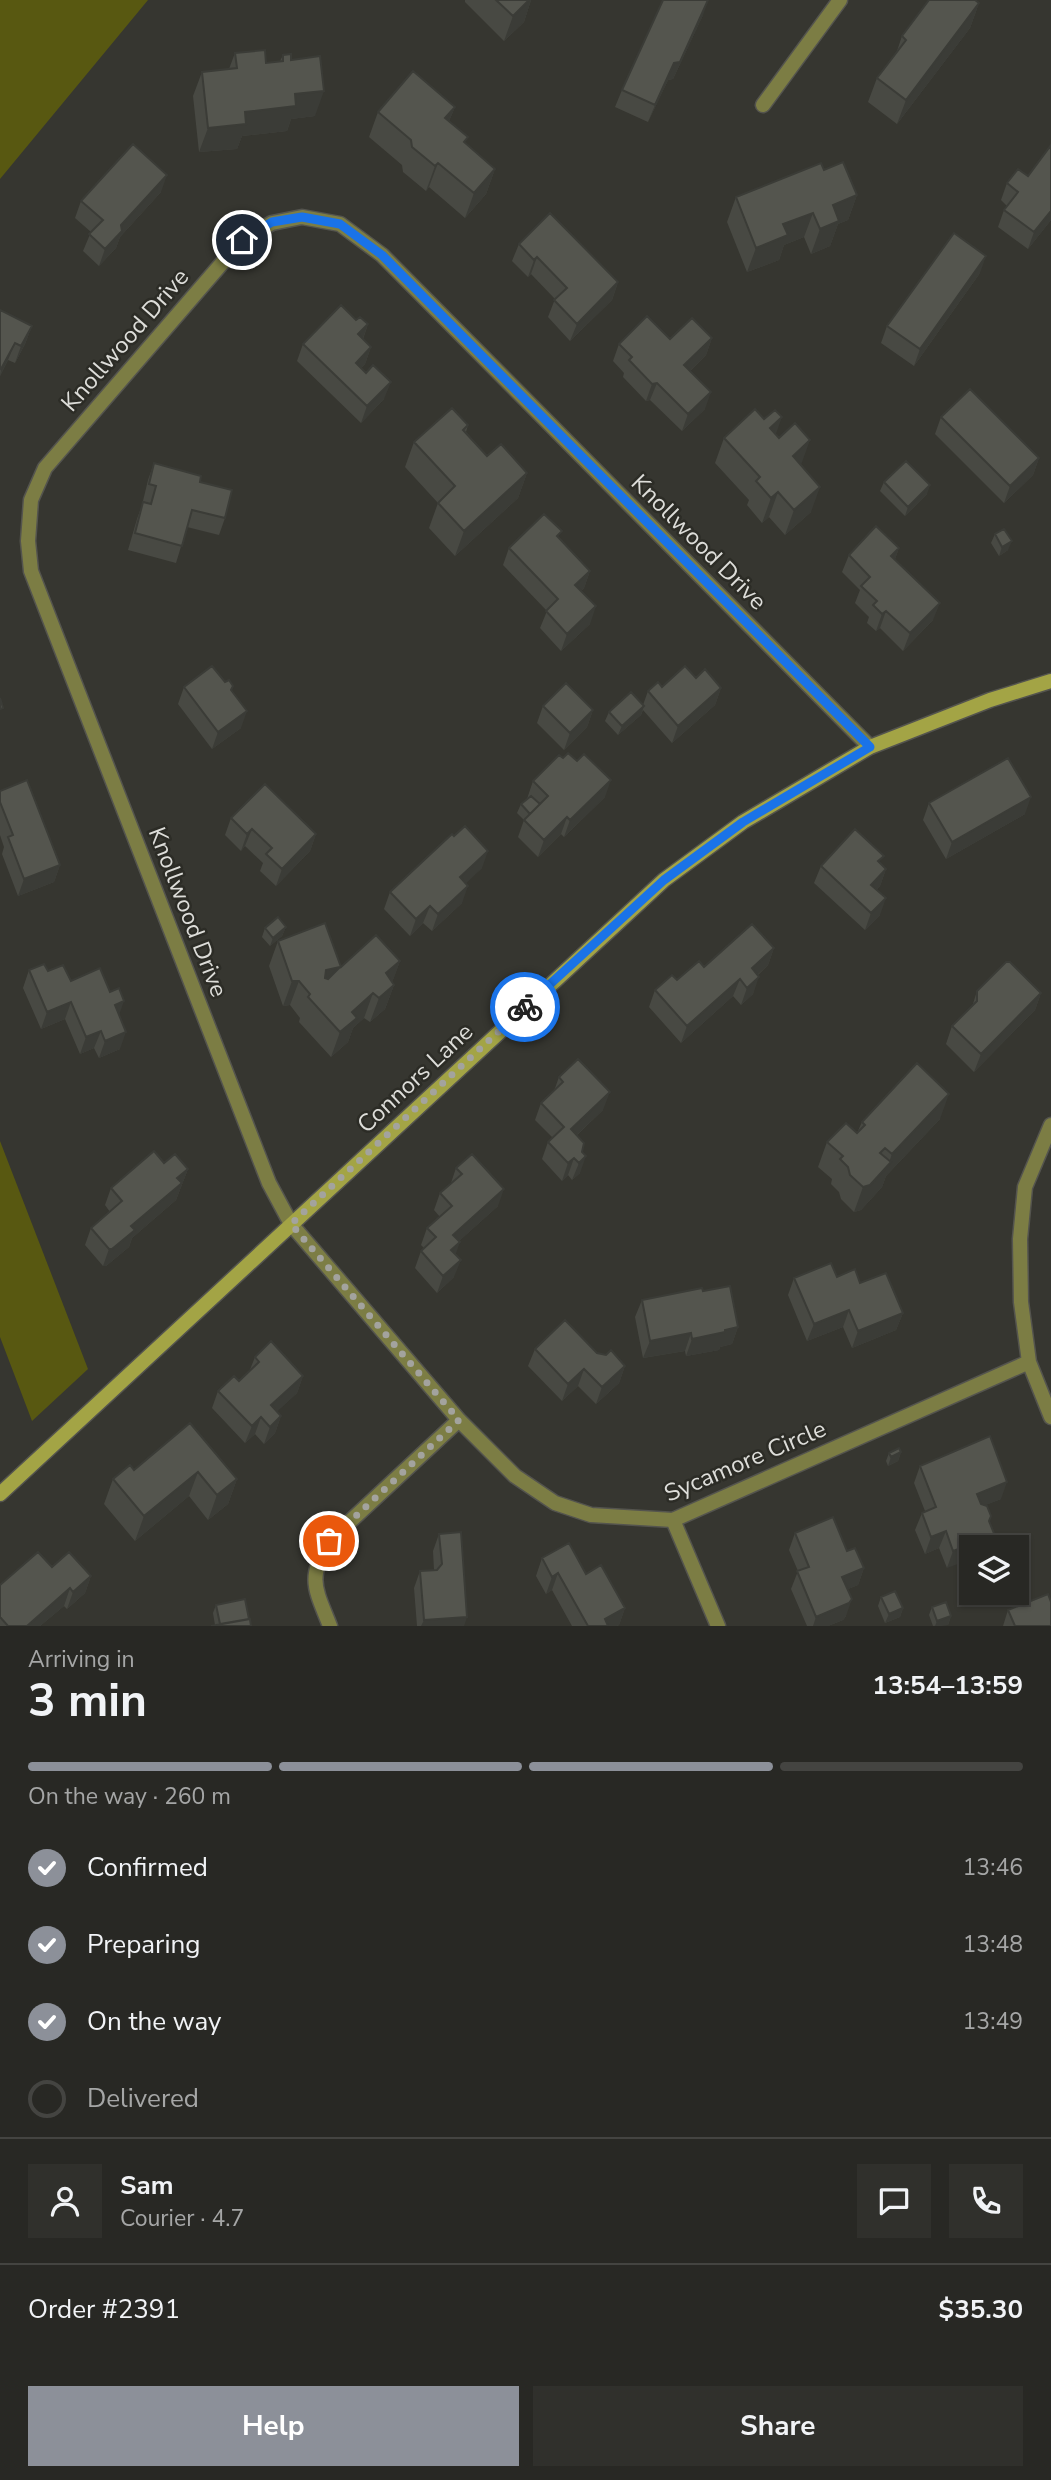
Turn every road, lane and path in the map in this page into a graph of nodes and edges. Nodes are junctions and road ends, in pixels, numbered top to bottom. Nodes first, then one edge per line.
1 (840, 0) edge
2 (763, 105) dead end
3 (1051, 681) edge
4 (870, 747) junction
5 (1051, 1125) edge
6 (291, 1224) junction
7 (1029, 1362) junction
8 (1051, 1417) edge
9 (459, 1420) junction
10 (0, 1494) edge
11 (673, 1520) junction
12 (330, 1626) edge
13 (718, 1626) edge

1 - 2 street
3 - 4 street, Connors Lane
4 - 6 street, Connors Lane
4 - 6 street, Knollwood Drive
5 - 7 street
6 - 9 street, Sycamore Circle
6 - 10 street, Connors Lane
7 - 8 street
7 - 11 street, Sycamore Circle
9 - 11 street, Sycamore Circle
9 - 12 street
11 - 13 street

